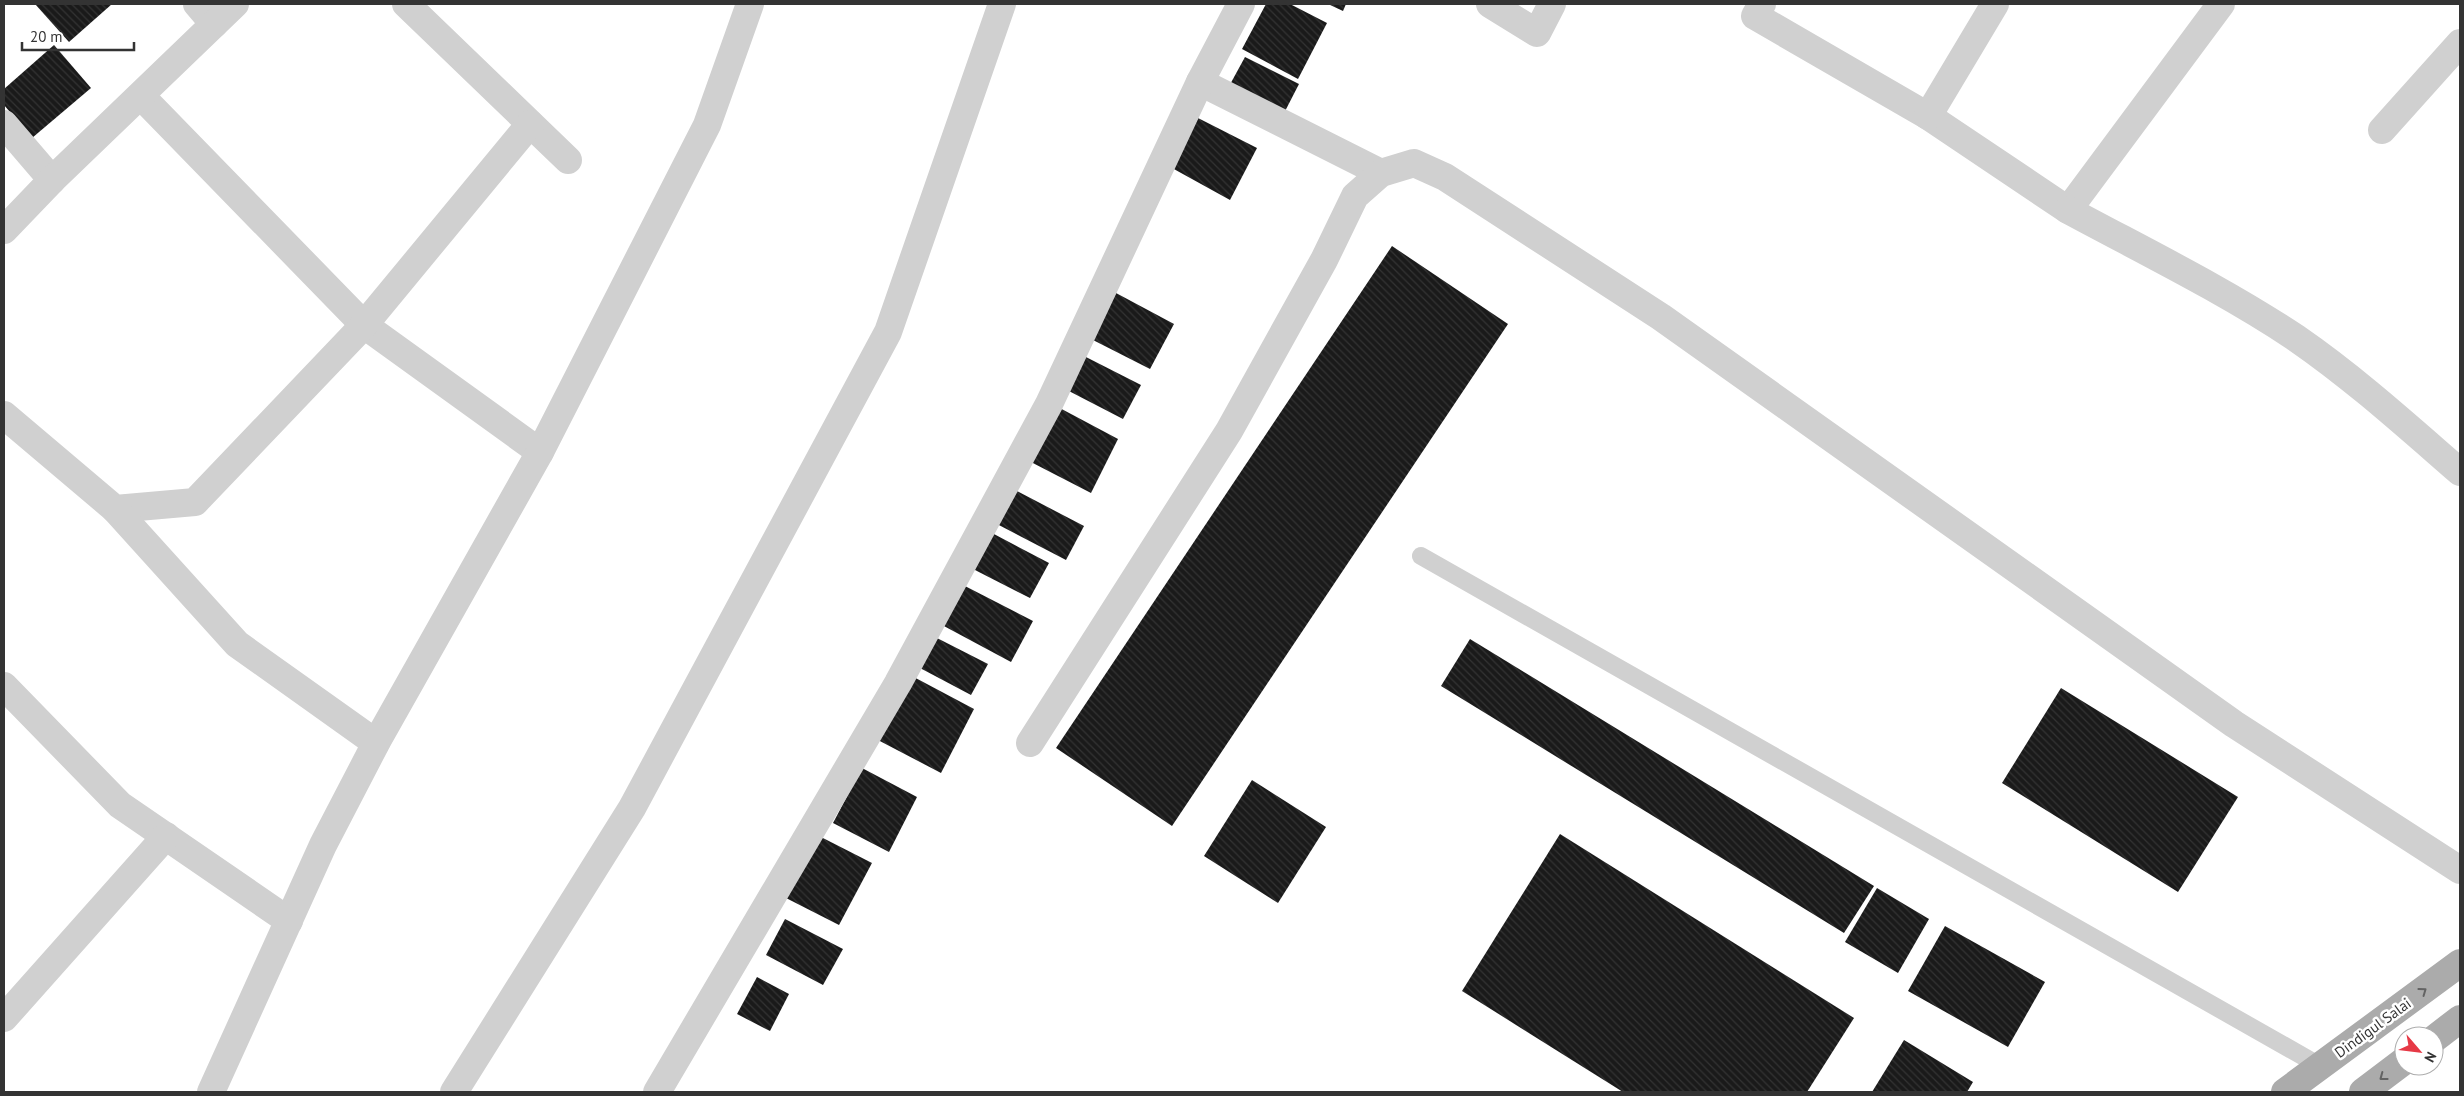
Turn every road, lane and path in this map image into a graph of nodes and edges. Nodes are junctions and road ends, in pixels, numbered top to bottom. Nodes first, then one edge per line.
1 (197, 4) edge
2 (235, 4) edge
3 (406, 4) edge
4 (750, 4) edge
5 (1002, 4) edge
6 (1241, 4) edge
7 (1490, 4) edge
8 (1552, 4) edge
9 (1762, 4) edge
10 (1995, 4) edge
11 (2221, 4) edge
12 (214, 24) junction
13 (2460, 43) edge
14 (1200, 82) junction
15 (141, 96) junction
16 (1928, 116) junction
17 (4, 124) edge
18 (530, 124) junction
19 (2382, 130) dead end
20 (568, 160) dead end
21 (1381, 173) junction
22 (52, 180) junction
23 (2068, 210) junction
24 (4, 230) edge
25 (364, 325) junction
26 (4, 415) edge
27 (540, 452) junction
28 (2460, 472) edge
29 (115, 510) junction
30 (1421, 556) dead end
31 (4, 686) edge
32 (376, 743) junction
33 (1030, 743) dead end
34 (166, 836) junction
35 (2460, 870) edge
36 (289, 921) junction
37 (2460, 963) edge
38 (4, 1018) edge
39 (2460, 1019) edge
40 (2444, 1031) edge
41 (2320, 1066) junction
42 (2394, 1069) edge
43 (211, 1092) edge
44 (454, 1092) edge
45 (657, 1092) edge
46 (2285, 1092) edge
47 (2363, 1092) edge

1 - 12 street
2 - 12 street
3 - 18 street
4 - 27 street
5 - 44 street
6 - 14 street
7 - 8 street
9 - 16 street
10 - 16 street
11 - 23 street
12 - 15 street
13 - 19 street
14 - 21 street
14 - 45 street
15 - 22 street
15 - 25 street
16 - 23 street
17 - 22 street
18 - 20 street
18 - 25 street
21 - 33 street
21 - 35 street
22 - 24 street
23 - 28 street
25 - 27 street
25 - 29 street
26 - 29 street
27 - 32 street
29 - 32 street
30 - 41 lane
31 - 34 street
32 - 36 street
34 - 36 street
34 - 38 street
36 - 43 street
41 -> 37 main road, Dindigul Salai
39 - 40 main road
41 - 46 main road, Dindigul Salai
42 -> 47 main road

